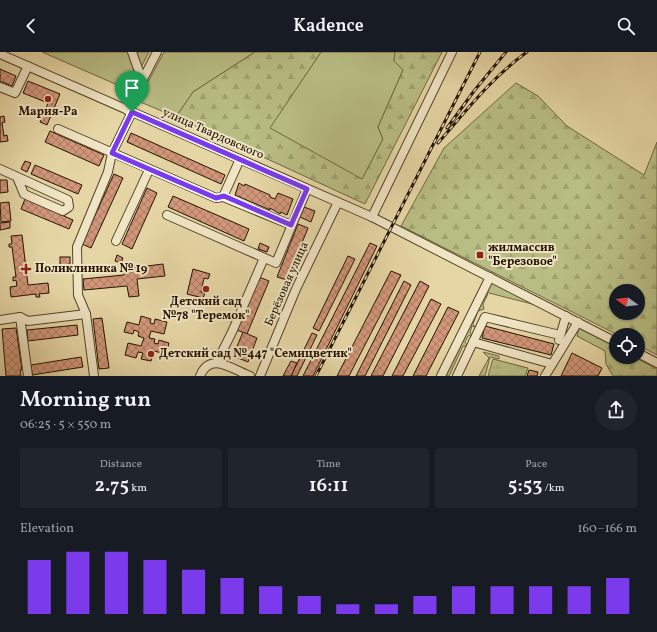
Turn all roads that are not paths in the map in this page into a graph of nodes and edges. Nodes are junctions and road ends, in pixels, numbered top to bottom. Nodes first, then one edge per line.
1 (132, 52) edge
2 (157, 52) edge
3 (452, 52) edge
4 (0, 54) edge
5 (28, 66) junction
6 (142, 80) junction
7 (0, 87) edge
8 (129, 111) junction
9 (58, 129) dead end
10 (112, 153) junction
11 (240, 159) junction
12 (0, 169) edge
13 (149, 170) junction
14 (16, 177) junction
15 (307, 189) junction
16 (224, 196) junction
17 (338, 202) junction
18 (167, 215) dead end
19 (372, 217) junction
20 (291, 225) junction
21 (116, 240) dead end
22 (264, 258) junction
23 (490, 277) junction
24 (86, 314) junction
25 (566, 316) junction
26 (20, 317) junction
27 (0, 320) edge
28 (578, 322) junction
29 (560, 335) junction
30 (609, 338) edge
31 (473, 342) junction
32 (556, 356) junction
33 (645, 357) edge
34 (216, 362) junction
35 (657, 363) edge
36 (552, 364) junction
37 (28, 376) edge
38 (94, 376) edge
39 (200, 376) edge
40 (250, 376) edge
41 (260, 376) edge
42 (441, 376) edge
43 (457, 376) edge
44 (545, 376) edge

1 - 6 street
2 - 6 street
3 - 19 street
4 - 5 street, улица Твардовского
5 - 7 street
5 - 8 street, улица Твардовского
6 - 8 street
8 - 10 street
8 - 11 street, улица Твардовского
9 - 10 street
10 - 13 street
10 - 24 street
11 - 15 street, улица Твардовского
11 - 16 street
12 - 14 street
13 - 16 street
13 - 21 street
14 - 14 street
15 - 17 street, улица Твардовского
15 - 20 street
16 - 20 street
17 - 19 street, улица Твардовского
17 - 41 street, Берёзовая улица
18 - 22 street
19 - 23 street, улица Твардовского
20 - 22 street
22 - 34 street
23 - 25 street, улица Твардовского
23 - 42 street
24 - 26 street
24 - 38 street
25 - 28 street, улица Твардовского
25 - 29 street
26 - 27 street
26 - 37 street
28 - 30 street, улица Твардовского
28 - 32 street
29 - 31 street
29 - 32 street
31 - 36 street
31 - 43 street
32 - 36 street
33 - 35 street
34 - 39 street
34 - 40 street
36 - 44 street

